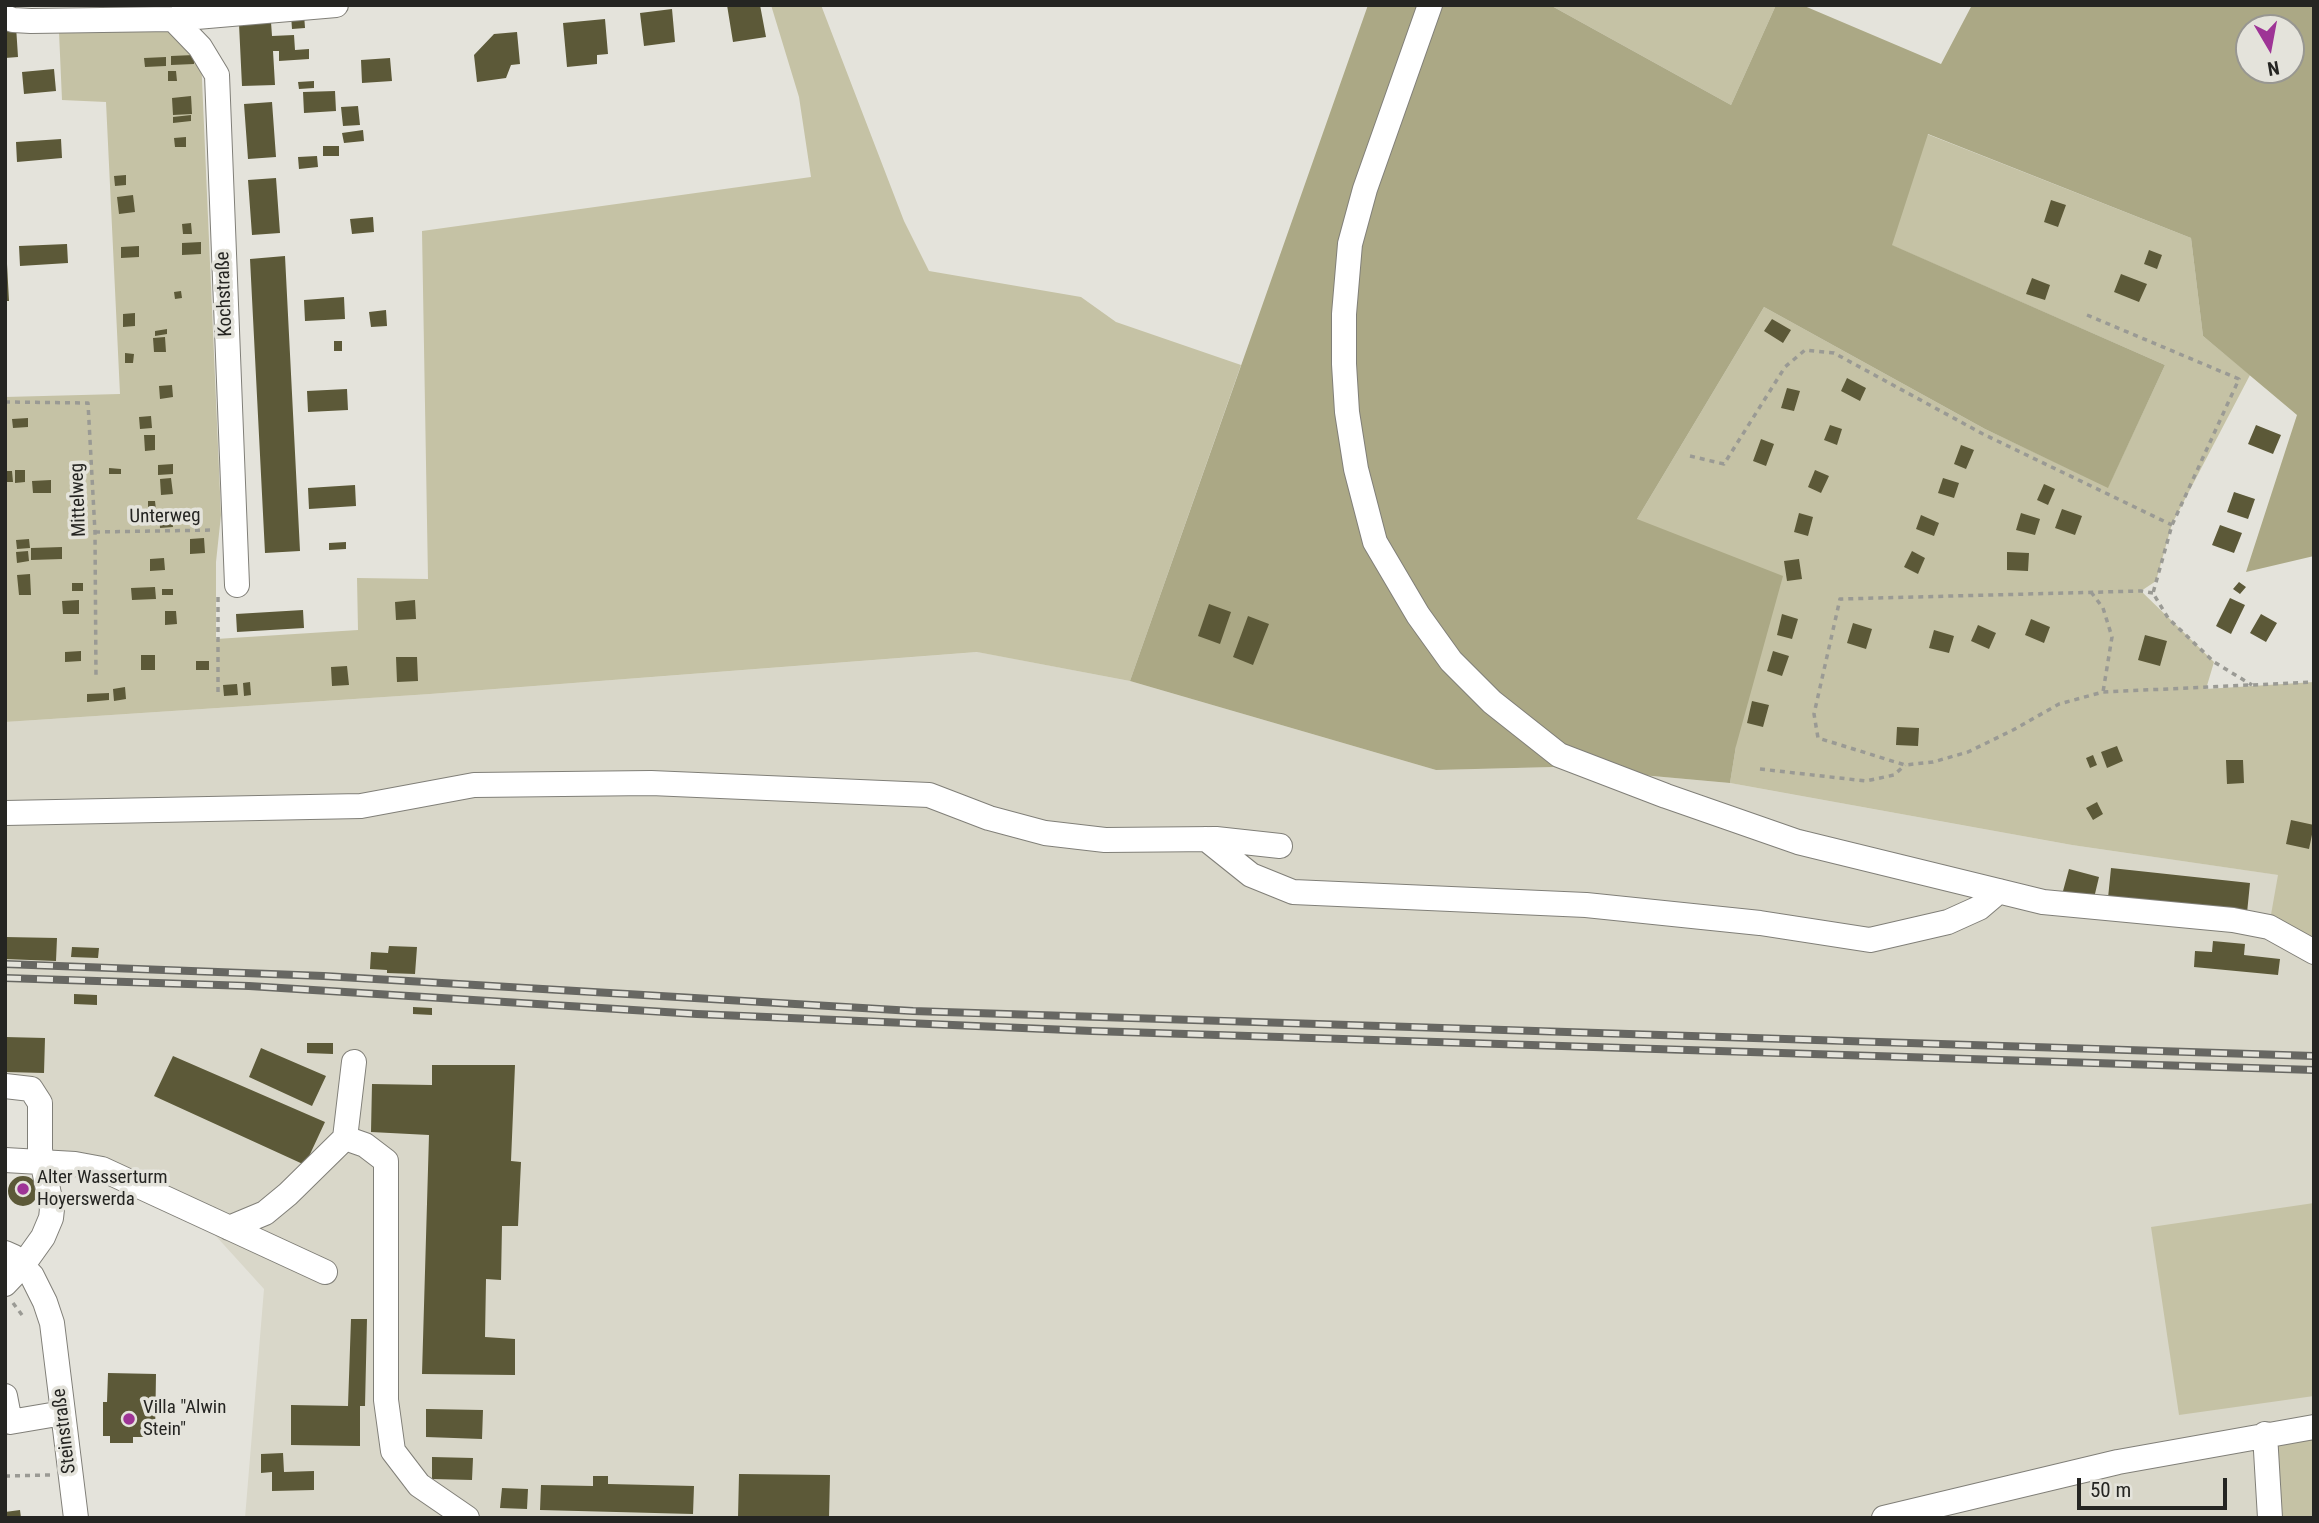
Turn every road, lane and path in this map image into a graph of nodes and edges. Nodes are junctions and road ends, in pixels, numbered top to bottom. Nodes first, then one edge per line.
1 (336, 5) edge
2 (1430, 5) edge
3 (5, 17) edge
4 (173, 19) junction
5 (2087, 315) dead end
6 (5, 402) edge
7 (1690, 456) dead end
8 (2172, 525) junction
9 (235, 530) junction
10 (94, 531) junction
11 (227, 591) joint
12 (2091, 592) junction
13 (2153, 593) junction
14 (96, 679) dead end
15 (2314, 682) edge
16 (2254, 686) junction
17 (2103, 692) junction
18 (218, 694) dead end
19 (1905, 765) junction
20 (1760, 769) dead end
21 (5, 813) edge
22 (1206, 839) junction
23 (1280, 846) dead end
24 (1999, 891) junction
25 (2314, 952) edge
26 (354, 1062) dead end
27 (5, 1086) edge
28 (345, 1138) junction
29 (7, 1161) edge
30 (42, 1163) junction
31 (229, 1228) junction
32 (10, 1272) edge
33 (324, 1272) dead end
34 (5, 1396) edge
35 (63, 1413) junction
36 (2314, 1427) edge
37 (2265, 1434) junction
38 (70, 1474) junction
39 (5, 1476) edge
40 (76, 1518) edge
41 (467, 1518) edge
42 (1884, 1518) edge
43 (2270, 1518) edge

1 - 4 street
2 - 24 street
3 - 4 street
4 - 9 street, Kochstraße
5 - 8 path
6 - 10 path, Mittelweg
7 - 8 path
8 - 13 path
9 - 10 path, Unterweg
9 - 11 street, Kochstraße
10 - 14 path, Mittelweg
11 - 18 path
12 - 13 path
12 - 17 path
12 - 19 path
13 - 16 path
15 - 16 path
16 - 17 path
17 - 19 path
19 - 20 path
21 - 22 street
22 - 23 street
22 - 24 street
24 - 25 street
26 - 28 street
27 - 30 street
28 - 31 street
28 - 41 street
29 - 30 street
30 - 31 street
30 - 32 street
31 - 33 street
32 - 35 street, Steinstraße
34 - 35 street
35 - 38 street, Steinstraße
36 - 37 street
37 - 42 street
37 - 43 street
38 - 39 path
38 - 40 street, Steinstraße

